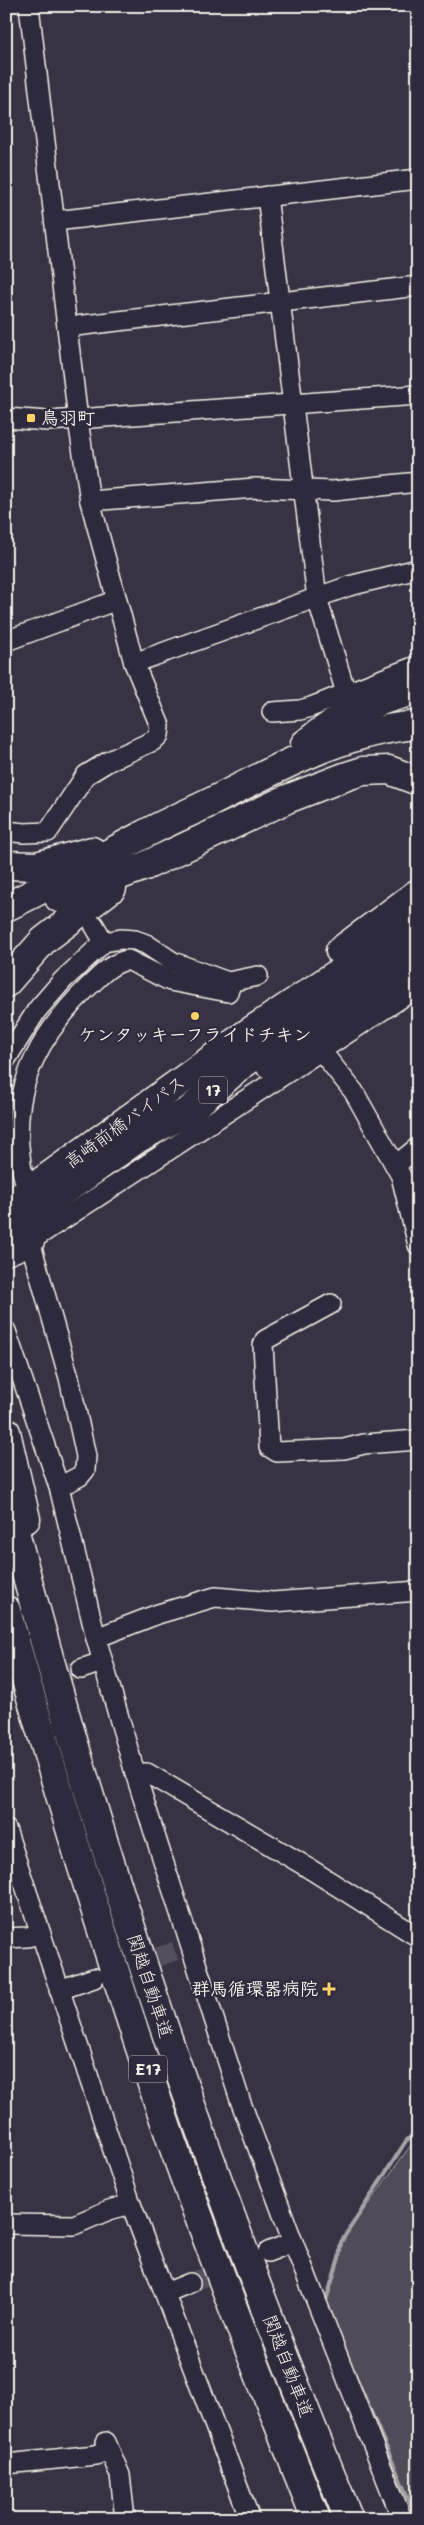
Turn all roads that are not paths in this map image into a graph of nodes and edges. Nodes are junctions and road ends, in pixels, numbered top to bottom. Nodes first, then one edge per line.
1 (29, 6) edge
2 (418, 179) edge
3 (267, 196) junction
4 (55, 221) junction
5 (418, 286) edge
6 (280, 303) junction
7 (67, 327) junction
8 (418, 395) edge
9 (292, 404) junction
10 (6, 418) edge
11 (78, 420) junction
12 (418, 482) edge
13 (303, 492) junction
14 (90, 501) junction
15 (418, 570) edge
16 (317, 598) junction
17 (117, 600) junction
18 (6, 641) edge
19 (134, 663) junction
20 (418, 665) edge
21 (418, 690) edge
22 (346, 693) junction
23 (272, 712) dead end
24 (418, 725) edge
25 (418, 744) edge
26 (273, 771) junction
27 (418, 781) edge
28 (286, 799) junction
29 (6, 831) edge
30 (48, 832) junction
31 (142, 835) junction
32 (59, 852) dead end
33 (6, 865) edge
34 (144, 866) junction
35 (418, 893) edge
36 (6, 907) edge
37 (418, 920) edge
38 (6, 924) edge
39 (94, 925) dead end
40 (104, 942) junction
41 (418, 947) edge
42 (418, 969) edge
43 (258, 976) dead end
44 (6, 982) edge
45 (228, 982) junction
46 (418, 987) edge
47 (37, 1010) junction
48 (52, 1026) junction
49 (244, 1035) junction
50 (322, 1052) junction
51 (6, 1058) edge
52 (189, 1111) junction
53 (418, 1147) edge
54 (396, 1165) junction
55 (29, 1190) junction
56 (6, 1207) edge
57 (14, 1241) edge
58 (418, 1245) edge
59 (331, 1304) dead end
60 (6, 1331) edge
61 (6, 1432) edge
62 (418, 1440) edge
63 (59, 1487) junction
64 (6, 1497) edge
65 (418, 1591) edge
66 (6, 1610) edge
67 (38, 1624) junction
68 (96, 1638) junction
69 (102, 1662) junction
70 (6, 1668) edge
71 (81, 1669) tunnel mouth
72 (135, 1773) junction
73 (6, 1829) edge
74 (95, 1911) junction
75 (40, 1934) junction
76 (418, 1937) edge
77 (6, 1938) edge
78 (94, 1978) dead end
79 (59, 1990) junction
80 (130, 2204) junction
81 (6, 2224) edge
82 (293, 2242) junction
83 (268, 2252) tunnel mouth
84 (190, 2283) tunnel mouth
85 (165, 2293) junction
86 (6, 2464) edge
87 (248, 2518) edge
88 (125, 2519) edge
89 (316, 2519) edge
90 (349, 2519) edge
91 (402, 2519) edge

1 - 4 street
2 - 3 street
3 - 4 street
3 - 6 street
4 - 7 street
5 - 6 street
6 - 7 street
6 - 9 street
7 - 11 street
8 - 9 street
9 - 11 street
9 - 13 street
10 - 11 street
11 - 14 street
12 - 13 street
13 - 14 street
13 - 16 street
14 - 17 street
15 - 16 street
16 - 19 street
16 - 22 street
17 - 18 street
17 - 19 street
19 - 30 street
20 - 22 street
21 - 26 highway
22 - 23 street
24 - 26 highway
25 - 28 highway
26 - 31 highway
27 - 28 highway
28 - 34 highway
29 - 30 street
30 - 32 street
31 - 33 highway
31 - 36 highway
34 - 38 highway
34 - 44 highway
35 - 49 highway
37 - 49 highway, 高崎前橋バイパス / 17
39 - 40 street
40 - 45 street
40 - 47 street
41 - 52 highway, 高崎前橋バイパス / 17
42 - 52 highway
43 - 45 street
45 - 48 street
46 - 50 street
47 - 48 street
47 - 51 street
48 - 55 street
49 - 55 highway, 高崎前橋バイパス / 17
50 - 54 street
50 - 57 street
52 - 57 highway, 高崎前橋バイパス / 17
53 - 54 street
54 - 58 street
55 - 56 highway, 高崎前橋バイパス / 17
57 - 63 street
59 - 62 street
60 - 63 street
61 - 67 highway
63 - 68 street
64 - 67 highway, 関越自動車道 / E17
65 - 68 street
66 - 74 highway, 関越自動車道 / E17
67 - 90 highway, 関越自動車道 / E17
68 - 69 street
69 - 71 street
69 - 72 street
70 - 74 highway
72 - 76 street
72 - 82 street
73 - 75 street
74 - 89 highway, 関越自動車道 / E17
75 - 77 street
75 - 79 street
78 - 79 street
79 - 80 street
80 - 81 street
80 - 85 street
82 - 83 street
82 - 91 street
84 - 85 street
85 - 87 street
86 - 88 street

